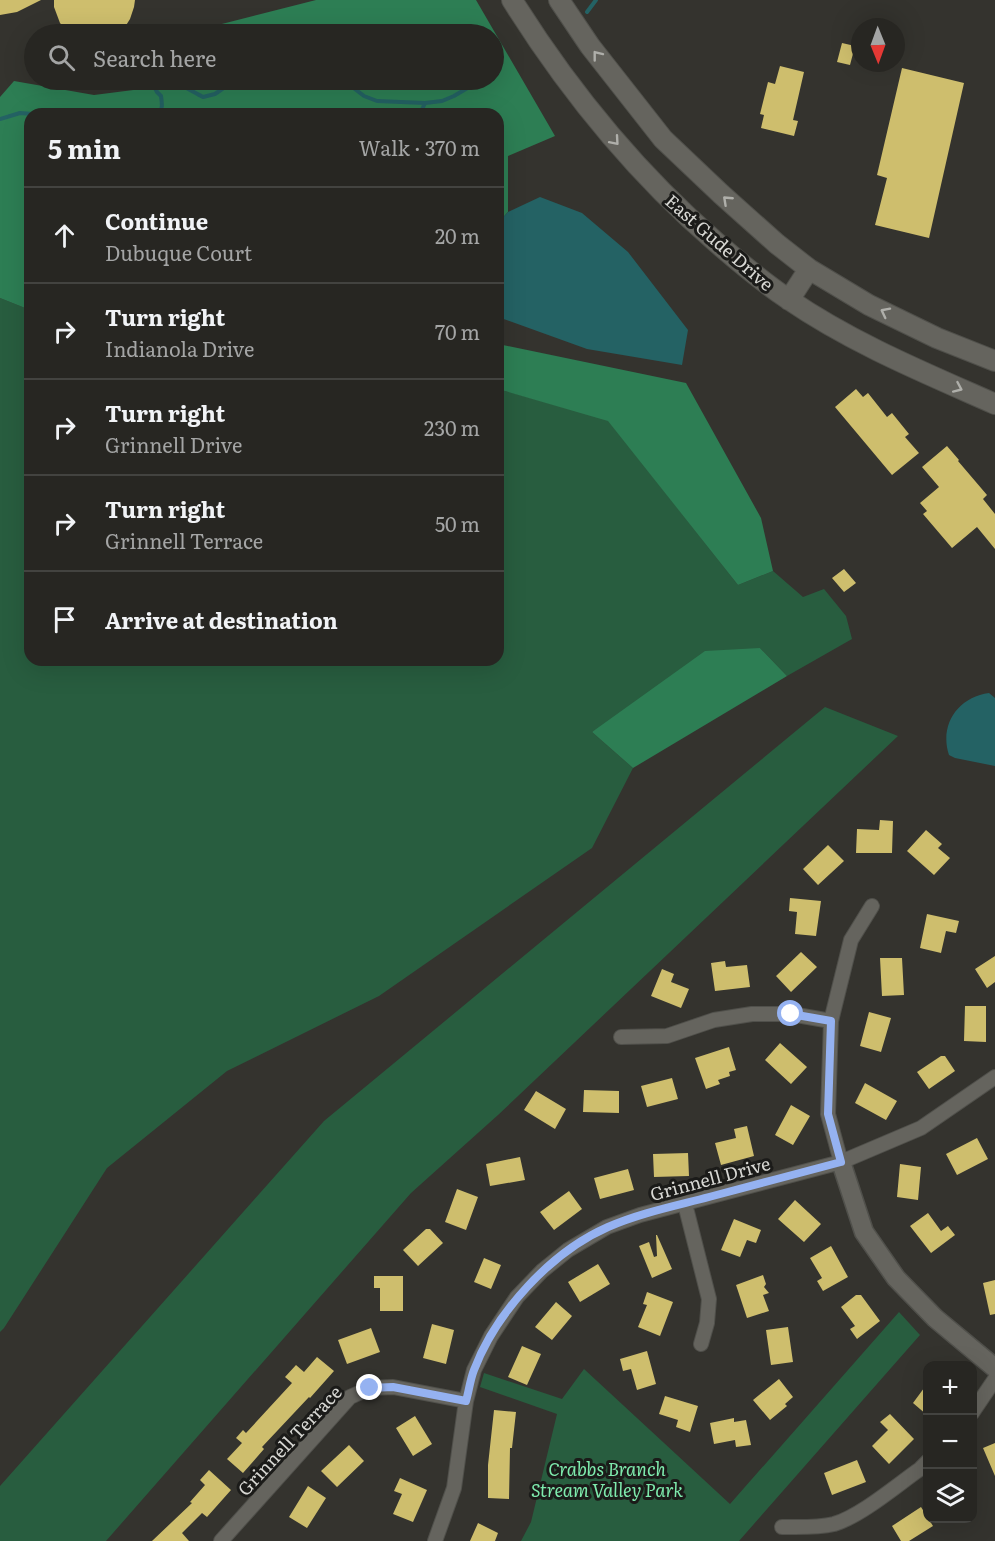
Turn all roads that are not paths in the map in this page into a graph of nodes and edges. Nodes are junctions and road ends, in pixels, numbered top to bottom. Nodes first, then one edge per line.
1 (512, 0) edge
2 (559, 0) edge
3 (809, 269) junction
4 (789, 300) junction
5 (995, 361) edge
6 (995, 404) edge
7 (872, 906) dead end
8 (831, 1021) junction
9 (621, 1037) dead end
10 (995, 1077) edge
11 (841, 1162) junction
12 (685, 1204) junction
13 (701, 1344) dead end
14 (995, 1368) edge
15 (995, 1379) edge
16 (466, 1401) junction
17 (977, 1406) edge
18 (923, 1466) edge
19 (782, 1527) dead end
20 (221, 1541) edge
21 (435, 1541) edge

1 -> 4 main road, East Gude Drive
3 -> 2 main road, East Gude Drive
3 - 4 main road
5 -> 3 main road, East Gude Drive
4 -> 6 main road, East Gude Drive
7 - 8 street
8 - 9 street
8 - 11 street
10 - 11 street, Grinnell Drive
11 - 12 street, Grinnell Drive
11 - 14 street
12 - 13 street
12 - 16 street, Grinnell Drive
15 - 17 street
16 - 20 street, Grinnell Terrace
16 - 21 street, Grinnell Drive
18 - 19 street

